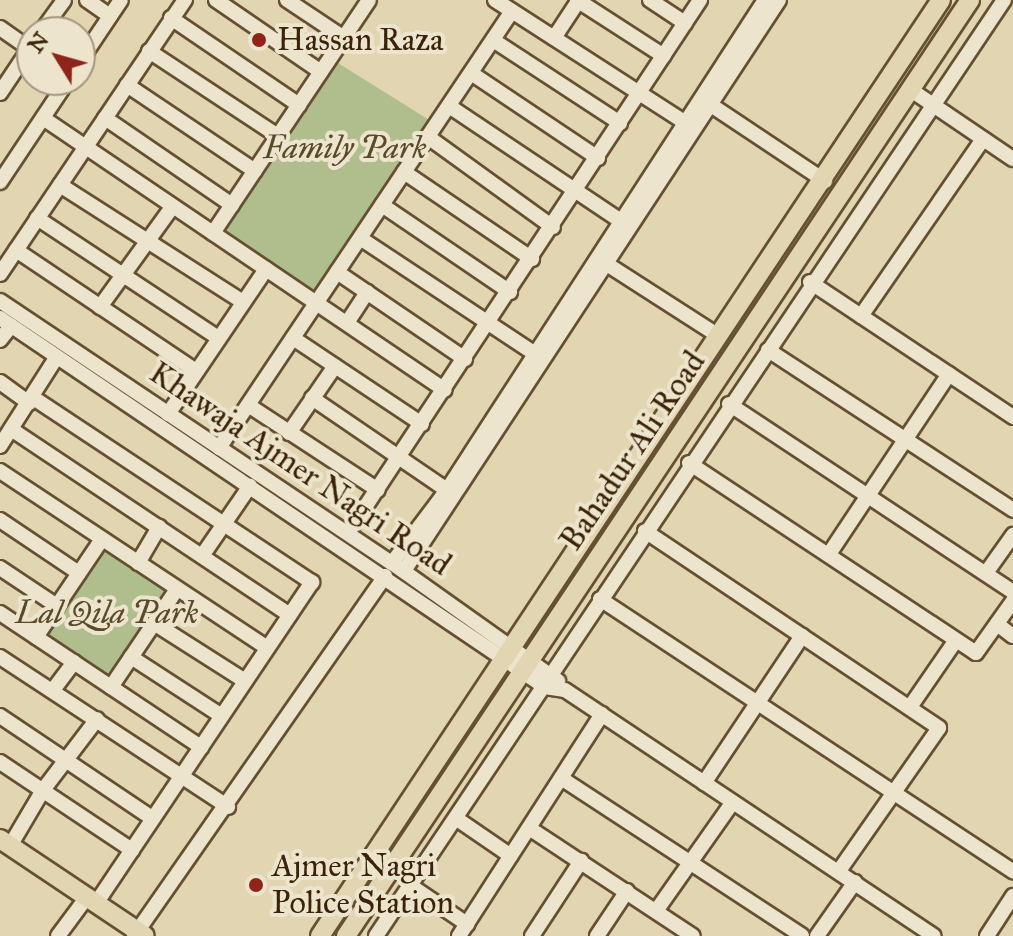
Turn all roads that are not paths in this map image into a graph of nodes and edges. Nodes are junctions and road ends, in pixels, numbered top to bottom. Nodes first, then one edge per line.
1 (87, 0) edge
2 (121, 0) edge
3 (185, 0) edge
4 (216, 0) edge
5 (287, 0) edge
6 (495, 0) edge
7 (578, 0) edge
8 (650, 0) edge
9 (700, 0) edge
10 (765, 0) edge
11 (779, 0) edge
12 (941, 0) edge
13 (970, 0) edge
14 (1004, 0) edge
15 (365, 1) edge
16 (512, 11) junction
17 (110, 16) junction
18 (171, 18) junction
19 (685, 23) junction
20 (96, 37) edge
21 (344, 38) junction
22 (554, 38) junction
23 (493, 40) junction
24 (149, 51) junction
25 (664, 56) junction
26 (16, 67) edge
27 (321, 72) junction
28 (471, 73) junction
29 (2, 85) edge
30 (127, 85) junction
31 (911, 90) junction
32 (639, 94) junction
33 (57, 96) edge
34 (706, 101) junction
35 (299, 105) junction
36 (933, 105) junction
37 (449, 106) junction
38 (43, 118) junction
39 (105, 118) junction
40 (683, 121) junction
41 (620, 123) junction
42 (278, 136) junction
43 (428, 137) junction
44 (983, 139) junction
45 (84, 149) junction
46 (598, 158) junction
47 (1013, 159) edge
48 (255, 171) junction
49 (404, 172) junction
50 (825, 181) junction
51 (0, 182) edge
52 (60, 185) junction
53 (577, 191) junction
54 (232, 205) junction
55 (382, 205) junction
56 (172, 207) junction
57 (37, 218) junction
58 (618, 219) junction
59 (553, 227) junction
60 (213, 233) junction
61 (360, 238) junction
62 (146, 240) junction
63 (16, 250) junction
64 (532, 259) junction
65 (605, 263) junction
66 (266, 269) junction
67 (337, 272) junction
68 (0, 274) edge
69 (122, 275) junction
70 (810, 282) junction
71 (367, 292) junction
72 (510, 292) junction
73 (243, 302) junction
74 (317, 302) junction
75 (100, 307) junction
76 (3, 313) edge
77 (861, 316) junction
78 (347, 323) junction
79 (489, 323) junction
80 (717, 335) junction
81 (218, 338) junction
82 (293, 338) junction
83 (0, 340) edge
84 (768, 350) junction
85 (534, 353) junction
86 (56, 358) junction
87 (465, 359) junction
88 (335, 366) junction
89 (196, 371) junction
90 (949, 374) junction
91 (0, 382) edge
92 (444, 390) junction
93 (312, 398) junction
94 (30, 400) junction
95 (729, 404) junction
96 (248, 405) junction
97 (168, 414) junction
98 (1013, 417) edge
99 (422, 424) junction
100 (11, 429) junction
101 (289, 433) junction
102 (906, 439) junction
103 (0, 446) edge
104 (219, 448) junction
105 (399, 458) junction
106 (689, 463) junction
107 (0, 471) edge
108 (250, 486) junction
109 (378, 490) junction
110 (447, 490) junction
111 (868, 496) junction
112 (1013, 510) edge
113 (0, 520) edge
114 (223, 523) junction
115 (159, 527) junction
116 (645, 531) junction
117 (348, 533) junction
118 (102, 539) junction
119 (1011, 543) edge
120 (829, 554) junction
121 (202, 556) junction
122 (138, 563) junction
123 (0, 568) edge
124 (394, 570) junction
125 (79, 573) junction
126 (986, 573) junction
127 (177, 589) junction
128 (1013, 592) edge
129 (600, 599) junction
130 (1013, 601) edge
131 (57, 606) junction
132 (0, 613) edge
133 (290, 615) junction
134 (154, 623) junction
135 (997, 624) junction
136 (802, 636) junction
137 (1013, 636) edge
138 (36, 637) junction
139 (956, 640) junction
140 (267, 648) junction
141 (510, 654) junction
142 (0, 657) edge
143 (131, 657) junction
144 (74, 662) junction
145 (527, 665) junction
146 (245, 681) junction
147 (549, 681) junction
148 (111, 687) junction
149 (53, 690) junction
150 (756, 704) junction
151 (910, 707) junction
152 (602, 714) junction
153 (0, 716) edge
154 (222, 716) junction
155 (97, 719) junction
156 (201, 747) junction
157 (65, 760) junction
158 (0, 762) edge
159 (181, 776) junction
160 (561, 778) junction
161 (704, 783) junction
162 (43, 790) junction
163 (894, 793) junction
164 (733, 802) junction
165 (228, 807) junction
166 (153, 819) junction
167 (457, 819) junction
168 (529, 828) junction
169 (5, 842) edge
170 (132, 850) junction
171 (511, 856) junction
172 (581, 861) junction
173 (691, 862) junction
174 (839, 871) junction
175 (1013, 871) edge
176 (855, 882) junction
177 (411, 886) junction
178 (627, 891) junction
179 (1013, 896) edge
180 (91, 900) junction
181 (656, 911) junction
182 (463, 930) edge
183 (671, 930) edge
184 (139, 934) edge
185 (930, 935) edge
186 (58, 936) edge
187 (320, 936) edge
188 (346, 936) edge
189 (376, 936) edge
190 (532, 936) edge
191 (597, 936) edge
192 (693, 936) edge
193 (802, 936) edge
194 (817, 936) edge
195 (987, 936) edge

1 - 17 street
2 - 17 street
3 - 18 street
4 - 27 street
5 - 21 street
6 - 16 street
7 - 22 street
7 - 25 street
8 - 19 street
9 - 19 street
10 - 34 street
11 - 34 street
12 - 50 main road, Bahadur Ali Road
13 - 31 main road, Bahadur Ali Road
14 - 36 street
15 - 21 street
16 - 22 street
16 - 23 street
17 - 20 street
18 - 24 street
18 - 35 street
19 - 25 street
21 - 27 street
22 - 32 street
23 - 28 street
23 - 41 street
24 - 30 street
24 - 42 street
25 - 32 street
26 - 29 street
27 - 35 street
28 - 37 street
28 - 46 street
30 - 39 street
30 - 48 street
31 - 36 street
31 - 145 main road, Bahadur Ali Road
32 - 40 street
32 - 41 street
33 - 38 street
34 - 40 street
34 - 50 street
34 - 65 street
35 - 42 street
36 - 44 street
36 - 70 street
37 - 43 street
37 - 53 street
38 - 45 street
38 - 51 street
39 - 45 street
39 - 54 street
40 - 58 street
41 - 46 street
42 - 48 street
43 - 49 street
43 - 59 street
44 - 47 street
44 - 77 street
45 - 52 street
45 - 56 street
46 - 53 street
48 - 54 street
49 - 55 street
49 - 64 street
50 - 80 main road, Bahadur Ali Road
52 - 57 street
52 - 62 street
53 - 58 street
53 - 59 street
54 - 60 street
55 - 61 street
55 - 72 street
56 - 60 street
56 - 62 street
57 - 63 street
57 - 69 street
58 - 85 street
59 - 64 street
60 - 66 street
61 - 67 street
61 - 79 street
62 - 69 street
62 - 73 street
63 - 68 street
63 - 75 street
64 - 72 street
65 - 80 street
65 - 124 street
66 - 73 street
66 - 74 street
67 - 71 street
67 - 74 street
69 - 75 street
69 - 81 street
70 - 77 street
70 - 84 street
71 - 78 street
71 - 87 street
72 - 79 street
73 - 81 street
74 - 78 street
74 - 82 street
75 - 89 street
76 - 83 street
76 - 86 street, Khawaja Ajmer Nagri Road
76 - 97 street, Khawaja Ajmer Nagri Road
77 - 90 street
78 - 92 street
79 - 85 street
79 - 87 street
80 - 141 main road, Bahadur Ali Road
81 - 89 street
82 - 88 street
82 - 96 street
84 - 95 street
84 - 102 street
85 - 110 street
86 - 94 street
86 - 108 street, Khawaja Ajmer Nagri Road
87 - 92 street
88 - 93 street
88 - 99 street
89 - 97 street
90 - 98 street
90 - 102 street
91 - 94 street
92 - 99 street
93 - 101 street
93 - 105 street
94 - 100 street
94 - 114 street
95 - 106 street
95 - 111 street
96 - 101 street
96 - 104 street
97 - 104 street, Khawaja Ajmer Nagri Road
99 - 105 street
100 - 103 street
100 - 115 street
101 - 109 street
102 - 111 street
102 - 112 street
104 - 117 street, Khawaja Ajmer Nagri Road
105 - 109 street
105 - 110 street
106 - 116 street
106 - 120 street
107 - 118 street
108 - 114 street
108 - 124 street, Khawaja Ajmer Nagri Road
109 - 117 street
110 - 124 street
111 - 120 street
111 - 126 street
113 - 125 street
114 - 121 street
114 - 133 street
115 - 121 street
115 - 122 street
116 - 129 street
116 - 136 street
117 - 124 street, Khawaja Ajmer Nagri Road
118 - 122 street
118 - 125 street
119 - 126 street
120 - 139 street
121 - 133 street
122 - 127 street
123 - 131 street
124 - 141 street, Khawaja Ajmer Nagri Road
124 - 165 street
125 - 131 street
126 - 128 street
127 - 134 street
127 - 140 street
129 - 147 street
129 - 150 street
130 - 135 street
131 - 138 street
132 - 138 street
133 - 140 street
134 - 143 street
134 - 146 street
135 - 137 street
135 - 139 street
136 - 150 street
136 - 151 street
138 - 144 street
139 - 151 street
140 - 146 street
141 - 145 street, Khawaja Ajmer Nagri Road
141 - 187 main road, Bahadur Ali Road
142 - 149 street
143 - 148 street
143 - 154 street
144 - 148 street
144 - 149 street
145 - 147 street, Khawaja Ajmer Nagri Road
145 - 188 main road, Bahadur Ali Road
146 - 154 street
147 - 152 street, Khawaja Ajmer Nagri Road
147 - 167 street
148 - 156 street
149 - 155 street
150 - 161 street
150 - 163 street
151 - 163 street
152 - 160 street
152 - 161 street, Khawaja Ajmer Nagri Road
153 - 157 street
154 - 156 street
155 - 157 street
155 - 159 street
156 - 159 street
157 - 162 street
157 - 166 street
158 - 162 street
159 - 165 street
159 - 166 street
160 - 168 street
160 - 173 street
161 - 164 street, Khawaja Ajmer Nagri Road
162 - 169 street
162 - 170 street
163 - 174 street
163 - 175 street
164 - 173 street
164 - 174 street, Khawaja Ajmer Nagri Road
165 - 184 street
166 - 170 street
167 - 171 street
167 - 177 street
168 - 171 street
168 - 172 street
169 - 180 main road
170 - 180 street
171 - 182 street
172 - 178 street
172 - 190 street
173 - 181 street
173 - 193 street
174 - 176 street, Khawaja Ajmer Nagri Road
176 - 185 street, Khawaja Ajmer Nagri Road
176 - 194 street
177 - 182 street
177 - 189 street
178 - 181 street
178 - 191 street
179 - 195 street
180 - 184 main road
180 - 186 street
181 - 183 street
183 - 192 street

